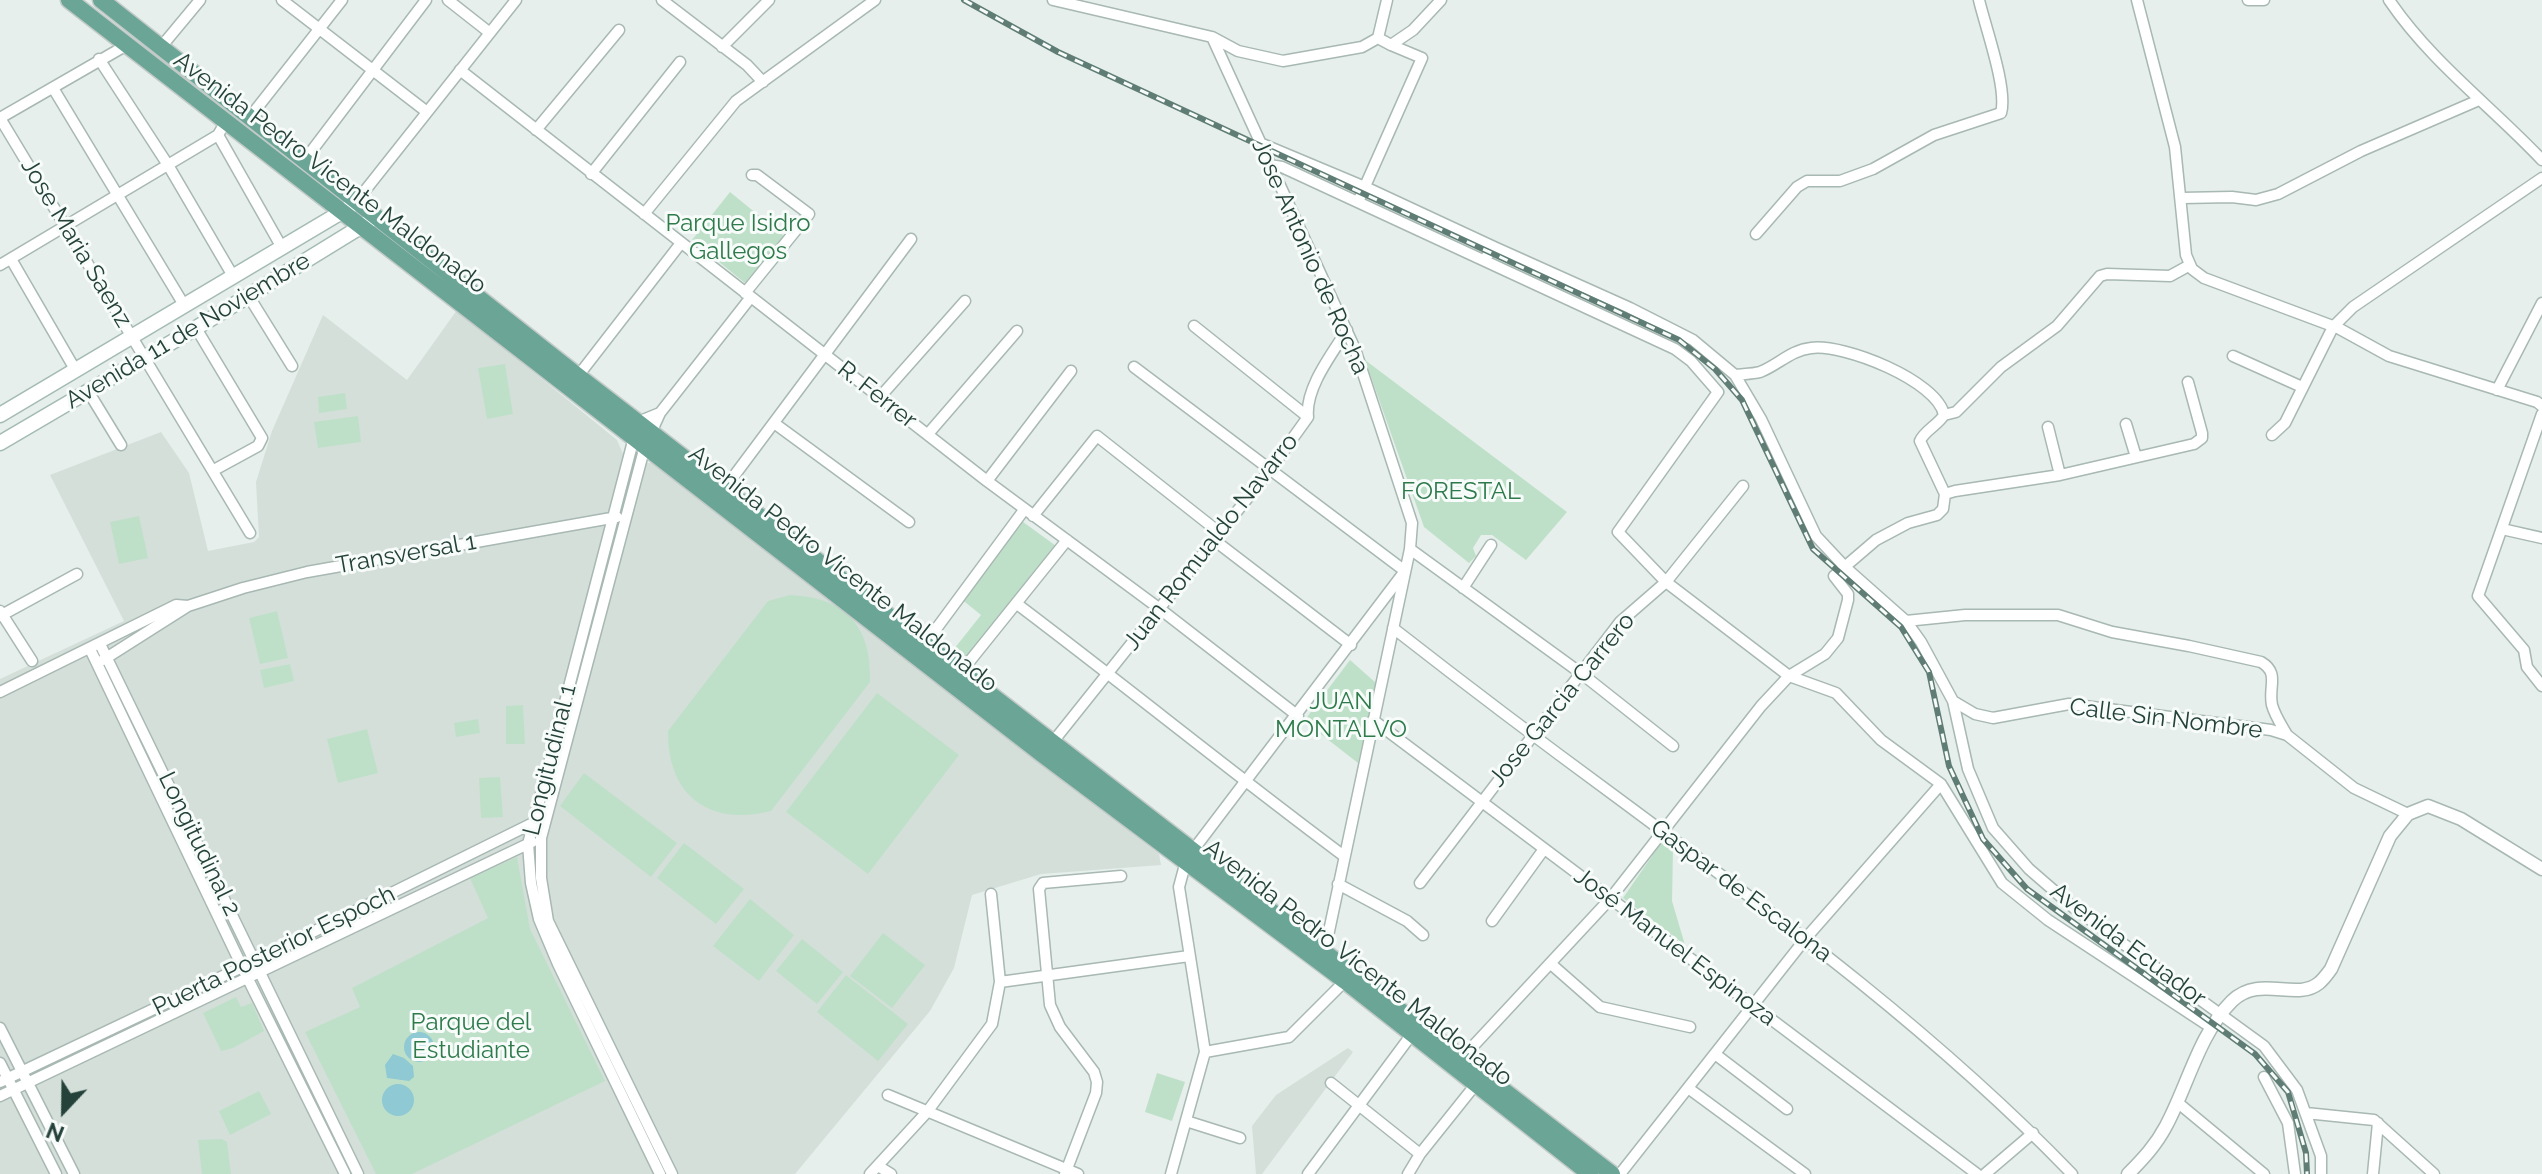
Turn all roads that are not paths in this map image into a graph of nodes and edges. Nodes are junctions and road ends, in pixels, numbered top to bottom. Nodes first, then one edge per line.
1 (69, 0) edge
2 (101, 0) edge
3 (200, 0) edge
4 (282, 0) edge
5 (342, 0) edge
6 (426, 0) edge
7 (448, 0) edge
8 (516, 0) edge
9 (662, 0) edge
10 (769, 0) edge
11 (875, 0) edge
12 (1053, 0) edge
13 (1387, 0) edge
14 (1441, 0) edge
15 (1979, 0) edge
16 (2137, 0) edge
17 (2248, 0) edge
18 (2264, 0) edge
19 (2389, 0) edge
20 (319, 29) junction
21 (619, 30) dead end
22 (490, 33) junction
23 (1212, 37) junction
24 (1378, 38) junction
25 (1391, 45) junction
26 (125, 46) junction
27 (161, 47) junction
28 (722, 47) junction
29 (99, 59) junction
30 (680, 62) dead end
31 (373, 70) junction
32 (460, 70) junction
33 (763, 82) junction
34 (53, 88) junction
35 (2479, 100) junction
36 (427, 112) junction
37 (250, 117) junction
38 (0, 118) edge
39 (222, 129) junction
40 (536, 130) junction
41 (1260, 143) junction
42 (2542, 160) edge
43 (304, 161) junction
44 (168, 165) junction
45 (1269, 165) junction
46 (591, 174) junction
47 (752, 175) dead end
48 (2542, 178) edge
49 (1365, 187) junction
50 (117, 195) junction
51 (2182, 198) junction
52 (1358, 202) junction
53 (350, 206) junction
54 (644, 214) junction
55 (369, 222) junction
56 (65, 226) junction
57 (1756, 234) dead end
58 (911, 239) dead end
59 (681, 243) junction
60 (281, 246) junction
61 (1494, 247) junction
62 (11, 259) junction
63 (1484, 260) junction
64 (0, 265) edge
65 (2190, 265) junction
66 (233, 276) junction
67 (248, 295) junction
68 (748, 295) junction
69 (965, 301) dead end
70 (2542, 303) edge
71 (184, 305) junction
72 (1194, 326) dead end
73 (2333, 327) junction
74 (196, 328) junction
75 (1347, 330) junction
76 (1017, 331) dead end
77 (133, 337) junction
78 (825, 354) junction
79 (2233, 356) dead end
80 (145, 357) junction
81 (292, 366) dead end
82 (1134, 367) dead end
83 (76, 371) junction
84 (1071, 371) dead end
85 (1735, 375) junction
86 (578, 376) junction
87 (2188, 382) dead end
88 (2302, 387) junction
89 (2497, 390) junction
90 (88, 391) junction
91 (880, 397) junction
92 (2542, 406) edge
93 (2542, 414) edge
94 (0, 415) edge
95 (1944, 415) junction
96 (1308, 417) junction
97 (774, 423) junction
98 (2126, 424) dead end
99 (2048, 427) dead end
100 (642, 434) junction
101 (928, 434) junction
102 (2272, 435) dead end
103 (0, 443) edge
104 (121, 445) dead end
105 (2136, 457) junction
106 (214, 470) junction
107 (1270, 470) junction
108 (2060, 475) junction
109 (987, 481) junction
110 (1743, 486) dead end
111 (725, 488) junction
112 (1945, 494) junction
113 (1029, 513) junction
114 (627, 515) junction
115 (614, 517) junction
116 (909, 522) dead end
117 (2502, 529) junction
118 (250, 533) dead end
119 (1217, 537) junction
120 (2542, 538) edge
121 (1067, 540) junction
122 (1491, 545) dead end
123 (1410, 549) junction
124 (1845, 567) junction
125 (1405, 571) junction
126 (77, 574) dead end
127 (1666, 582) junction
128 (1463, 588) junction
129 (1017, 604) junction
130 (188, 606) junction
131 (1160, 609) junction
132 (1, 614) edge
133 (1906, 621) junction
134 (1393, 628) junction
135 (925, 644) junction
136 (1351, 645) junction
137 (95, 647) junction
138 (102, 660) junction
139 (32, 661) dead end
140 (961, 672) junction
141 (1109, 673) junction
142 (1582, 674) junction
143 (1789, 676) junction
144 (2542, 686) edge
145 (0, 692) edge
146 (1953, 701) junction
147 (1298, 716) junction
148 (1373, 720) junction
149 (1532, 735) junction
150 (2287, 735) junction
151 (1052, 743) junction
152 (1673, 746) dead end
153 (1246, 783) junction
154 (1941, 784) junction
155 (1480, 801) junction
156 (2408, 814) junction
157 (546, 816) junction
158 (534, 823) junction
159 (1663, 832) junction
160 (541, 838) junction
161 (528, 844) junction
162 (1544, 849) junction
163 (1190, 855) junction
164 (1344, 856) junction
165 (205, 857) junction
166 (192, 862) junction
167 (2542, 869) edge
168 (1121, 876) dead end
169 (1420, 883) dead end
170 (1338, 884) junction
171 (991, 894) dead end
172 (1610, 899) junction
173 (1492, 921) dead end
174 (1423, 935) dead end
175 (1806, 938) junction
176 (1325, 950) junction
177 (1189, 956) junction
178 (1551, 964) junction
179 (258, 966) junction
180 (244, 972) junction
181 (1049, 976) junction
182 (1345, 981) junction
183 (1000, 982) junction
184 (1753, 1006) junction
185 (2220, 1014) junction
186 (1690, 1027) dead end
187 (0, 1028) edge
188 (2212, 1028) junction
189 (1412, 1034) junction
190 (1205, 1052) junction
191 (1715, 1054) junction
192 (1462, 1058) junction
193 (0, 1063) edge
194 (25, 1076) junction
195 (2264, 1077) dead end
196 (4, 1080) edge
197 (1331, 1083) dead end
198 (1476, 1084) junction
199 (1688, 1088) junction
200 (13, 1089) junction
201 (888, 1095) dead end
202 (0, 1096) edge
203 (2177, 1102) junction
204 (1359, 1105) junction
205 (1787, 1109) dead end
206 (927, 1112) junction
207 (2306, 1113) junction
208 (1186, 1121) junction
209 (2378, 1123) junction
210 (2033, 1133) junction
211 (1240, 1138) dead end
212 (1420, 1154) junction
213 (874, 1170) edge
214 (1065, 1172) edge
215 (56, 1174) edge
216 (74, 1174) edge
217 (345, 1174) edge
218 (358, 1174) edge
219 (660, 1174) edge
220 (672, 1174) edge
221 (891, 1174) edge
222 (1078, 1174) edge
223 (1171, 1174) edge
224 (1308, 1174) edge
225 (1408, 1174) edge
226 (1590, 1174) edge
227 (1612, 1174) edge
228 (1620, 1174) edge
229 (1805, 1174) edge
230 (1977, 1174) edge
231 (1985, 1174) edge
232 (2072, 1174) edge
233 (2128, 1174) edge
234 (2264, 1174) edge
235 (2295, 1174) edge
236 (2321, 1174) edge
237 (2373, 1174) edge
238 (2434, 1174) edge

1 - 26 main road, Avenida Pedro Vicente Maldonado
2 - 27 main road, Avenida Pedro Vicente Maldonado
3 - 27 street
4 - 20 street
5 - 20 street
6 - 31 street
7 - 22 street
8 - 22 street
9 - 28 street
10 - 28 street
11 - 33 street
12 - 23 street
13 - 24 street
14 - 25 street
15 - 57 street
16 - 51 street
17 - 18 street
19 - 35 street
20 - 31 street
20 - 37 street
21 - 40 street
22 - 32 street
23 - 24 street
23 - 41 street, Jose Antonio de Rocha
24 - 25 street
25 - 49 street
26 - 29 street
26 - 39 main road, Avenida Pedro Vicente Maldonado
27 - 37 main road, Avenida Pedro Vicente Maldonado
28 - 33 street
29 - 34 street
29 - 44 street
30 - 46 street
31 - 36 street
31 - 43 street
32 - 36 street
32 - 40 street, R. Ferrer
33 - 54 street
34 - 38 street
34 - 50 street
35 - 42 street
35 - 51 street
36 - 53 street
37 - 43 main road, Avenida Pedro Vicente Maldonado
38 - 56 street, Jose Maria Saenz
39 - 44 street
39 - 53 main road, Avenida Pedro Vicente Maldonado
39 - 60 street
40 - 46 street, R. Ferrer
41 - 45 street, Jose Antonio de Rocha
41 - 49 street, Avenida Ecuador
43 - 53 main road, Avenida Pedro Vicente Maldonado
44 - 50 street
44 - 66 street
45 - 52 street
45 - 75 street, Jose Antonio de Rocha
46 - 54 street, R. Ferrer
47 - 68 street
48 - 73 street
49 - 52 street
49 - 61 street, Avenida Ecuador
50 - 56 street
50 - 71 street
51 - 65 street
52 - 63 street
53 - 55 main road, Avenida Pedro Vicente Maldonado
53 - 60 main road, Avenida 11 de Noviembre
54 - 59 street, R. Ferrer
55 - 67 main road, Avenida 11 de Noviembre
55 - 86 main road, Avenida Pedro Vicente Maldonado
55 - 100 main road, Avenida Pedro Vicente Maldonado
56 - 62 street
56 - 77 street, Jose Maria Saenz
58 - 78 street
59 - 68 street, R. Ferrer
59 - 86 street
60 - 66 main road, Avenida 11 de Noviembre
61 - 63 street
61 - 85 street, Avenida Ecuador
62 - 64 street
62 - 83 street
63 - 127 street
65 - 73 street
65 - 95 street
66 - 71 main road, Avenida 11 de Noviembre
67 - 74 main road, Avenida 11 de Noviembre
67 - 81 street
68 - 78 street, R. Ferrer
68 - 100 street
69 - 91 street
70 - 89 street
71 - 77 main road, Avenida 11 de Noviembre
72 - 96 street
73 - 88 street
73 - 89 street
74 - 80 main road, Avenida 11 de Noviembre
74 - 106 street
75 - 96 street, Juan Romualdo Navarro
75 - 123 street, Jose Antonio de Rocha
76 - 101 street
77 - 80 street, Jose Maria Saenz
77 - 83 main road, Avenida 11 de Noviembre
78 - 91 street, R. Ferrer
78 - 97 street
79 - 88 street
80 - 90 main road, Avenida 11 de Noviembre
80 - 106 street, Jose Maria Saenz
82 - 107 street
83 - 94 main road, Avenida 11 de Noviembre
84 - 109 street
85 - 95 street
85 - 124 street, Avenida Ecuador
86 - 100 main road, Avenida Pedro Vicente Maldonado
87 - 105 street
88 - 102 street
89 - 92 street
90 - 103 main road, Avenida 11 de Noviembre
90 - 104 street
91 - 101 street, R. Ferrer
93 - 117 street
95 - 112 street
96 - 107 street, Juan Romualdo Navarro
97 - 111 street
97 - 116 street
98 - 105 street
99 - 108 street
100 - 111 main road, Avenida Pedro Vicente Maldonado
100 - 114 street, Longitudinal 1
100 - 115 street, Longitudinal 1
100 - 163 main road, Avenida Pedro Vicente Maldonado
101 - 109 street, R. Ferrer
105 - 108 street
106 - 118 street, Jose Maria Saenz
107 - 119 street, Juan Romualdo Navarro
107 - 125 street
108 - 112 street
109 - 113 street, R. Ferrer
110 - 127 street, Jose Garcia Carrero
111 - 135 main road, Avenida Pedro Vicente Maldonado
112 - 124 street
113 - 119 street
113 - 121 street, R. Ferrer
113 - 135 street
114 - 115 street, Transversal 1
114 - 157 street, Longitudinal 1
115 - 130 street, Transversal 1
115 - 158 street, Longitudinal 1
117 - 120 street
117 - 144 street
119 - 131 street, Juan Romualdo Navarro
119 - 136 street
121 - 129 street
121 - 131 street, R. Ferrer
122 - 128 street
123 - 125 street, Jose Antonio de Rocha
123 - 128 street
124 - 133 street, Avenida Ecuador
124 - 143 street
125 - 134 street, Jose Antonio de Rocha
125 - 136 street
126 - 132 street
127 - 142 street, Jose Garcia Carrero
127 - 143 street
128 - 142 street
129 - 140 street
129 - 141 street
130 - 137 street, Transversal 1
130 - 138 street, Transversal 1
131 - 141 street, Juan Romualdo Navarro
131 - 147 street, R. Ferrer
132 - 139 street
133 - 146 street, Avenida Ecuador
133 - 150 street
134 - 148 street, Jose Antonio de Rocha
134 - 149 street, Gaspar de Escalona
135 - 140 main road, Avenida Pedro Vicente Maldonado
136 - 147 street
137 - 138 street, Longitudinal 2
137 - 145 street, Transversal 1
138 - 165 street, Longitudinal 2
138 - 166 street, Longitudinal 2
140 - 151 main road, Avenida Pedro Vicente Maldonado
141 - 151 street, Juan Romualdo Navarro
141 - 153 street
142 - 149 street, Jose Garcia Carrero
142 - 152 street
143 - 154 street
143 - 159 street
146 - 150 street, Calle Sin Nombre
146 - 185 street, Avenida Ecuador
147 - 153 street
148 - 155 street, José Manuel Espinoza
148 - 164 street, Jose Antonio de Rocha
149 - 155 street, Jose Garcia Carrero
149 - 159 street, Gaspar de Escalona
150 - 156 street, Calle Sin Nombre
151 - 163 main road, Avenida Pedro Vicente Maldonado
153 - 163 street
153 - 164 street
154 - 175 street
154 - 188 street
155 - 162 street, José Manuel Espinoza
155 - 169 street, Jose Garcia Carrero
156 - 167 street, Calle Sin Nombre
156 - 185 street
157 - 158 street, Puerta Posterior Espoch
157 - 160 street, Longitudinal 1
158 - 161 street, Longitudinal 1
158 - 179 street, Puerta Posterior Espoch
159 - 172 street
159 - 175 street, Gaspar de Escalona
160 - 161 street, Puerta Posterior Espoch
160 - 220 street, Longitudinal 1
161 - 179 street, Puerta Posterior Espoch
161 - 219 street, Longitudinal 1
162 - 172 street, José Manuel Espinoza
162 - 173 street
163 - 176 main road, Avenida Pedro Vicente Maldonado
163 - 177 street
163 - 182 main road, Avenida Pedro Vicente Maldonado
164 - 170 street, Jose Antonio de Rocha
165 - 166 street
165 - 179 street, Longitudinal 2
166 - 180 street, Longitudinal 2
168 - 181 street
170 - 174 street
170 - 176 street, Jose Antonio de Rocha
171 - 183 street
172 - 178 street
172 - 184 street, José Manuel Espinoza
175 - 184 street
175 - 210 street, Gaspar de Escalona
176 - 192 main road, Avenida Pedro Vicente Maldonado
177 - 181 street
177 - 190 street
178 - 186 street
178 - 192 street
179 - 180 street, Puerta Posterior Espoch
179 - 218 street, Longitudinal 2
180 - 194 street, Puerta Posterior Espoch
180 - 217 street, Longitudinal 2
181 - 183 street
181 - 214 street
182 - 189 main road, Avenida Pedro Vicente Maldonado
182 - 190 street
183 - 206 street
184 - 191 street
184 - 230 street, José Manuel Espinoza
185 - 188 street
185 - 207 street, Avenida Ecuador
187 - 194 street
188 - 203 street
189 - 198 main road, Avenida Pedro Vicente Maldonado
189 - 204 street
190 - 208 street
191 - 199 street
191 - 205 street
192 - 227 main road, Avenida Pedro Vicente Maldonado
193 - 196 street
194 - 196 street, Puerta Posterior Espoch
194 - 200 street, Puerta Posterior Espoch
194 - 216 street
195 - 235 street
196 - 200 street
197 - 204 street
198 - 212 street
198 - 226 main road, Avenida Pedro Vicente Maldonado
199 - 228 street
199 - 229 street
200 - 202 street, Puerta Posterior Espoch
200 - 215 street
201 - 206 street
203 - 233 street
203 - 234 street
204 - 212 street
204 - 224 street
206 - 213 street
206 - 214 street
207 - 209 street
207 - 236 street, Avenida Ecuador
208 - 211 street
208 - 223 street
209 - 237 street
209 - 238 street
210 - 231 street
210 - 232 street, Gaspar de Escalona
212 - 225 street
213 - 221 street
214 - 222 street

